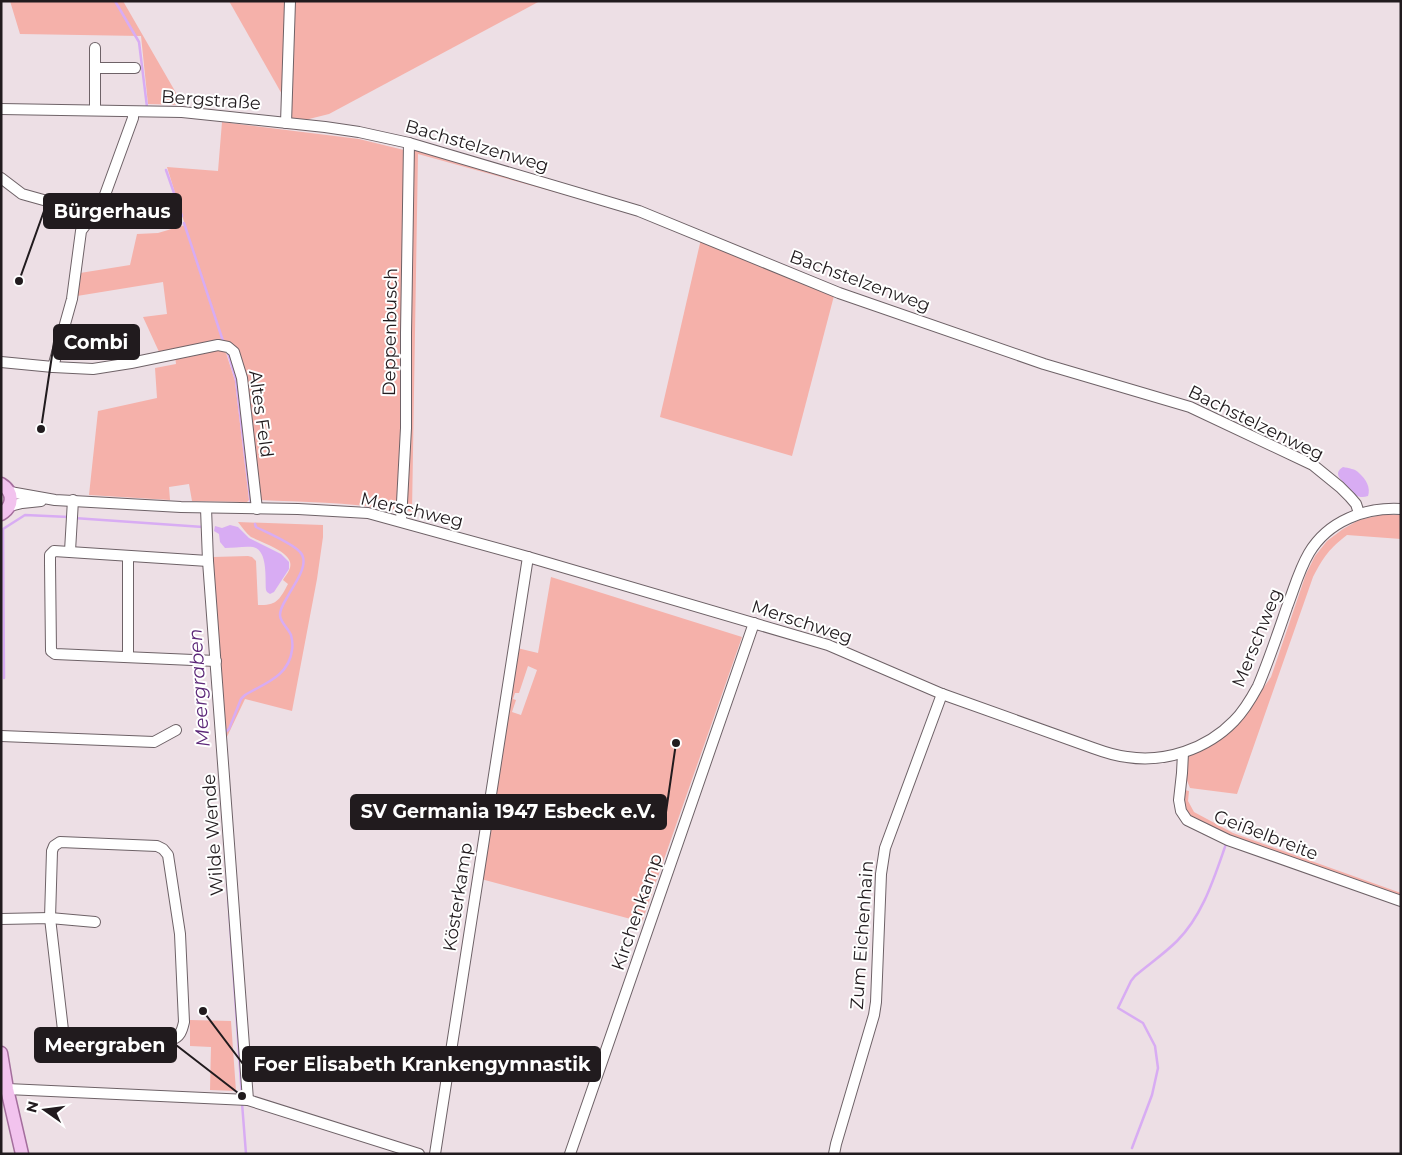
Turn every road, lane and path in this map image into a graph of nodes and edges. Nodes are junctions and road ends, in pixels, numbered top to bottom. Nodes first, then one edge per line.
1 (290, 1) edge
2 (95, 48) dead end
3 (95, 68) junction
4 (135, 68) dead end
5 (1, 109) edge
6 (95, 110) junction
7 (133, 112) junction
8 (286, 123) junction
9 (324, 127) joint
10 (409, 143) junction
11 (1, 178) edge
12 (65, 206) dead end
13 (1, 362) edge
14 (53, 367) junction
15 (6, 488) edge
16 (55, 500) junction
17 (73, 500) junction
18 (206, 508) junction
19 (257, 509) junction
20 (1401, 509) edge
21 (6, 510) edge
22 (1359, 513) junction
23 (401, 521) junction
24 (70, 551) junction
25 (128, 556) junction
26 (528, 557) junction
27 (208, 561) junction
28 (754, 624) junction
29 (128, 657) junction
30 (216, 661) junction
31 (942, 694) junction
32 (176, 730) dead end
33 (1, 736) edge
34 (1183, 753) junction
35 (1401, 901) edge
36 (50, 918) junction
37 (1, 919) edge
38 (95, 922) dead end
39 (1, 1053) edge
40 (5, 1081) edge
41 (248, 1100) junction
42 (22, 1154) edge
43 (419, 1154) edge
44 (435, 1154) edge
45 (570, 1154) edge
46 (834, 1154) edge

1 - 8 street
2 - 3 street
3 - 4 street
3 - 6 street
5 - 6 street, Bergstraße
6 - 7 street, Bergstraße
7 - 8 street, Bergstraße
7 - 14 street
8 - 9 street, Bergstraße
9 - 10 street, Bachstelzenweg
10 - 22 street, Bachstelzenweg
10 - 23 street, Deppenbusch
11 - 12 street
13 - 14 street, Altes Feld
14 - 19 street, Altes Feld
15 - 16 street, Merschweg
15 - 21 main road
16 - 17 street, Merschweg
16 - 21 street, Merschweg
17 - 18 street, Merschweg
17 - 24 street
18 - 19 street, Merschweg
18 - 27 street, Wilde Wende
19 - 23 street, Merschweg
20 - 22 street, Merschweg
22 - 34 street, Merschweg
23 - 26 street, Merschweg
24 - 25 street
24 - 29 street
25 - 27 street
25 - 29 street
26 - 28 street, Merschweg
26 - 44 street, Kösterkamp
27 - 30 street, Wilde Wende
28 - 31 street, Merschweg
28 - 45 street, Kirchenkamp
29 - 30 street
30 - 41 street, Wilde Wende
31 - 34 street, Merschweg
31 - 46 street, Zum Eichenhain
32 - 33 street
34 - 35 street, Geißelbreite
36 - 36 street
36 - 37 street
36 - 38 street
39 - 40 main road
40 - 41 street
40 - 42 main road
41 - 43 street

